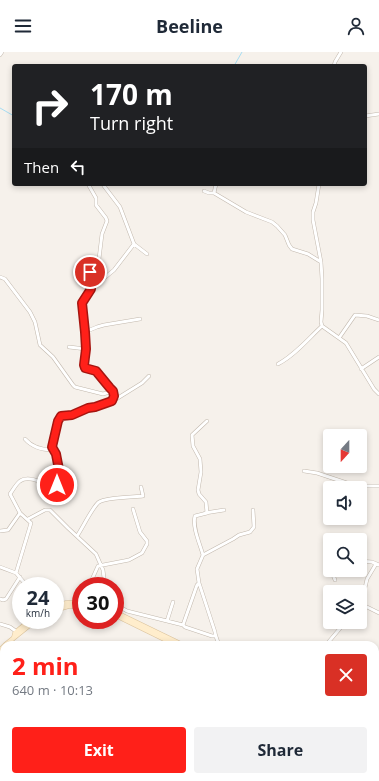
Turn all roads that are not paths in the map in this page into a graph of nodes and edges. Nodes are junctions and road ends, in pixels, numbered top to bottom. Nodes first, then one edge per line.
1 (2, 52) edge
2 (341, 52) edge
3 (0, 56) edge
4 (334, 64) edge
5 (379, 114) edge
6 (367, 116) edge
7 (89, 186) edge
8 (104, 186) edge
9 (216, 186) edge
10 (319, 186) edge
11 (204, 191) dead end
12 (214, 193) junction
13 (134, 244) junction
14 (148, 254) dead end
15 (321, 262) junction
16 (0, 277) edge
17 (91, 289) junction
18 (140, 319) dead end
19 (379, 320) edge
20 (322, 326) junction
21 (85, 332) junction
22 (339, 338) junction
23 (69, 348) dead end
24 (86, 349) junction
25 (379, 357) edge
26 (278, 364) dead end
27 (362, 369) junction
28 (149, 376) dead end
29 (113, 391) junction
30 (379, 394) edge
31 (112, 401) junction
32 (207, 421) dead end
33 (25, 439) dead end
34 (53, 450) junction
35 (304, 471) dead end
36 (379, 486) edge
37 (141, 487) dead end
38 (133, 509) dead end
39 (224, 510) dead end
40 (253, 510) dead end
41 (20, 513) junction
42 (207, 513) junction
43 (28, 519) junction
44 (0, 531) edge
45 (78, 536) junction
46 (203, 555) junction
47 (367, 562) edge
48 (377, 564) edge
49 (100, 565) junction
50 (0, 567) edge
51 (16, 573) junction
52 (20, 577) edge
53 (93, 577) edge
54 (104, 577) edge
55 (334, 577) edge
56 (335, 580) dead end
57 (198, 583) junction
58 (366, 585) edge
59 (12, 590) edge
60 (0, 599) edge
61 (173, 602) dead end
62 (367, 607) edge
63 (124, 609) edge
64 (379, 613) edge
65 (124, 616) edge
66 (124, 619) edge
67 (167, 621) junction
68 (0, 624) edge
69 (183, 625) junction
70 (20, 629) edge
71 (23, 629) edge
72 (339, 629) edge
73 (17, 632) junction
74 (215, 636) junction
75 (14, 637) junction
76 (10, 641) edge
77 (168, 641) edge
78 (174, 641) edge
79 (218, 641) edge
80 (329, 641) edge

1 - 3 street
2 - 4 street
5 - 6 street
7 - 17 street
8 - 13 street
9 - 12 street
10 - 15 street
11 - 12 street
12 - 15 street
13 - 14 street
13 - 17 street
15 - 20 street
16 - 29 street
17 - 21 street
18 - 21 street
19 - 22 street
20 - 22 street
20 - 26 street
21 - 24 street
22 - 27 street
23 - 24 street
24 - 29 street
25 - 27 street
27 - 30 street
28 - 31 street
29 - 31 street
31 - 34 street
32 - 42 street
33 - 34 street
34 - 41 street
35 - 36 street
37 - 45 street
38 - 49 street
39 - 42 street
40 - 46 street
41 - 43 street
41 - 44 street
42 - 46 street
43 - 45 street
43 - 51 street
45 - 49 street
46 - 57 street
47 - 48 street
48 - 58 street
49 - 53 street
49 - 54 street
50 - 51 street
51 - 52 street
55 - 56 street
57 - 69 street
57 - 74 street
59 - 60 street
61 - 67 street
62 - 64 street
63 - 67 street
65 - 78 main road
66 - 77 main road
67 - 69 street
68 - 73 street
69 - 74 street
70 - 73 main road
71 - 75 main road
72 - 80 street
73 - 75 main road
74 - 79 street
75 - 76 main road

